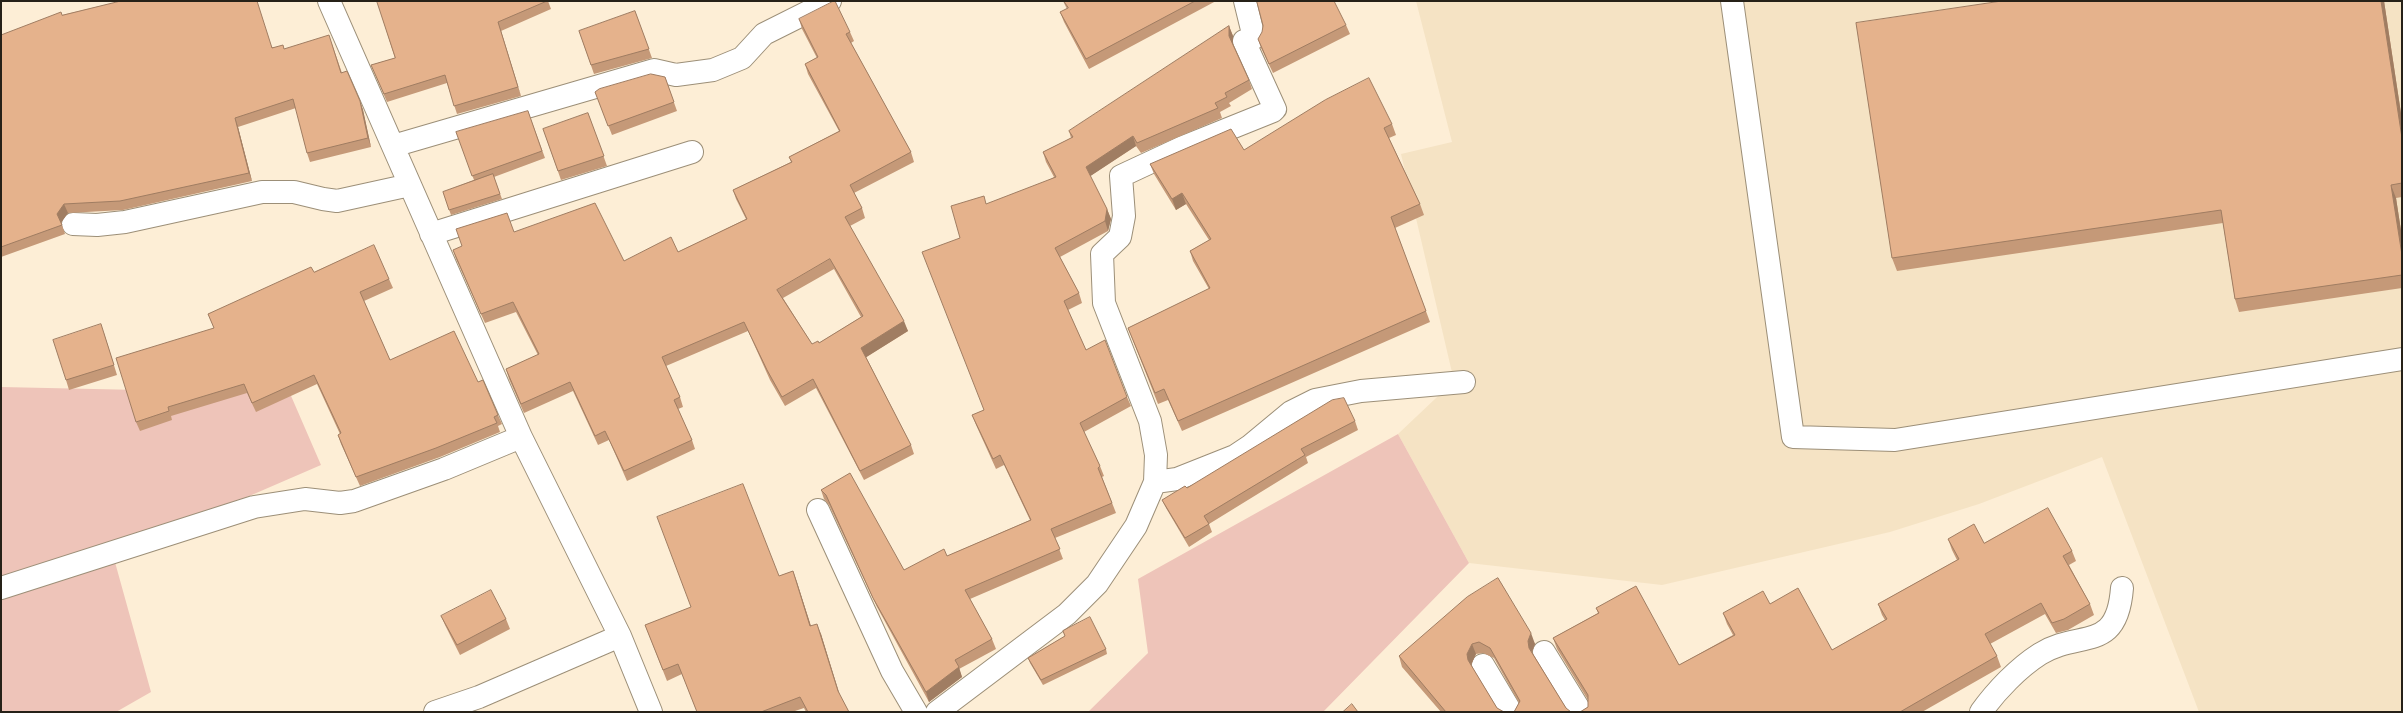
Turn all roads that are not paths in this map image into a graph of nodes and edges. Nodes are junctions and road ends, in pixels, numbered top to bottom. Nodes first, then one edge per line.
1 (329, 1) edge
2 (830, 1) edge
3 (1245, 1) edge
4 (1732, 1) edge
5 (393, 146) junction
6 (692, 152) dead end
7 (410, 185) junction
8 (73, 224) dead end
9 (432, 234) junction
10 (2402, 359) edge
11 (1464, 382) dead end
12 (521, 437) junction
13 (1155, 482) junction
14 (818, 510) dead end
15 (1, 588) edge
16 (2122, 588) dead end
17 (620, 636) junction
18 (1544, 652) dead end
19 (1483, 665) dead end
20 (435, 712) edge
21 (651, 712) edge
22 (916, 712) edge
23 (937, 712) edge
24 (1511, 712) edge
25 (1581, 712) edge
26 (1981, 712) edge

1 - 5 street
2 - 5 street
3 - 13 street
4 - 10 street
5 - 7 street
6 - 9 street
7 - 8 street
7 - 9 street
9 - 12 street
11 - 13 street
12 - 15 street
12 - 17 street
13 - 23 street
14 - 22 street
16 - 26 street
17 - 20 street
17 - 21 street
18 - 25 street
19 - 24 street

